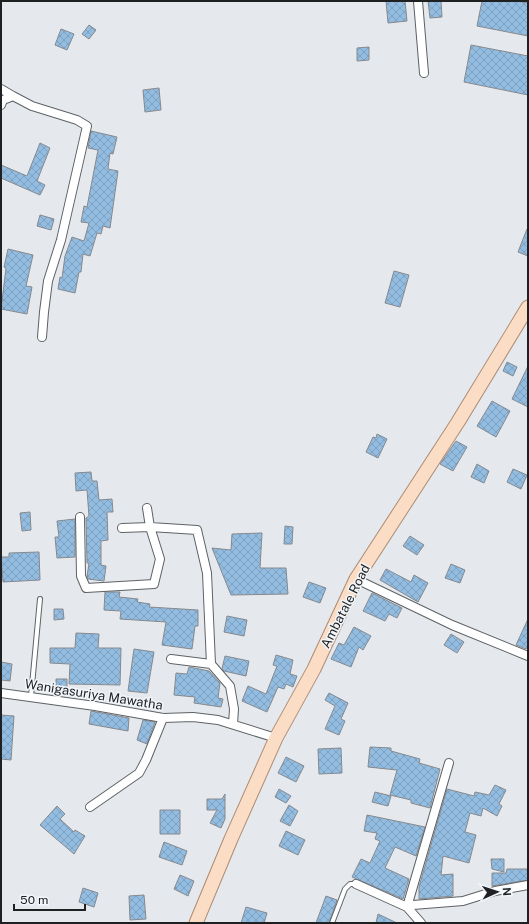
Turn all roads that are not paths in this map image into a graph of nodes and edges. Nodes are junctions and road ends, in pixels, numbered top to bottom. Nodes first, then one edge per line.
1 (418, 1) edge
2 (424, 73) dead end
3 (1, 89) edge
4 (12, 96) junction
5 (1, 104) edge
6 (528, 307) edge
7 (42, 337) dead end
8 (147, 508) dead end
9 (80, 517) dead end
10 (150, 527) junction
11 (122, 528) dead end
12 (356, 579) junction
13 (40, 599) dead end
14 (528, 656) edge
15 (171, 660) dead end
16 (212, 664) junction
17 (1, 693) edge
18 (31, 696) junction
19 (163, 718) junction
20 (233, 724) junction
21 (276, 738) junction
22 (449, 763) dead end
23 (90, 807) dead end
24 (356, 884) joint
25 (528, 885) edge
26 (407, 907) junction
27 (196, 923) edge
28 (332, 923) edge
29 (421, 923) edge

1 - 2 street
3 - 4 street
4 - 5 street
4 - 7 street
6 - 12 main road, Ambatale Road
8 - 10 street
9 - 10 street
10 - 11 street
10 - 16 street
12 - 14 street
12 - 21 main road, Ambatale Road
13 - 18 lane
15 - 16 street
16 - 20 street
17 - 18 street, Wanigasuriya Mawatha
18 - 19 street, Wanigasuriya Mawatha
19 - 20 street, Wanigasuriya Mawatha
19 - 23 street
20 - 21 street, Wanigasuriya Mawatha
21 - 27 main road, Ambatale Road
22 - 26 street
24 - 26 street
24 - 28 lane
25 - 26 street
26 - 29 street

